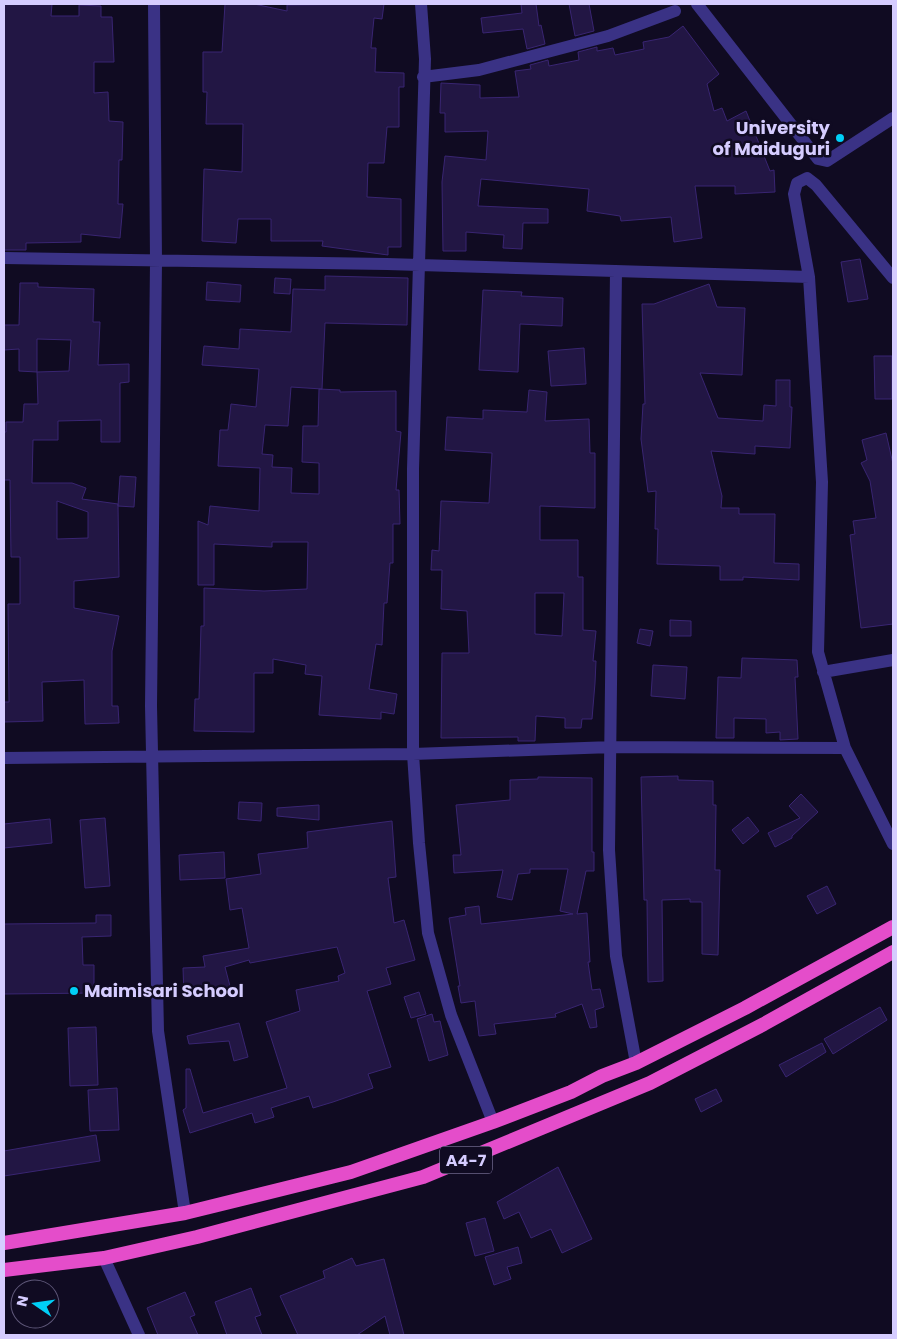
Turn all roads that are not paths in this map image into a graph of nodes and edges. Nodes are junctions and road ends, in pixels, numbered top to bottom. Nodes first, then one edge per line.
1 (154, 4) edge
2 (421, 4) edge
3 (697, 4) edge
4 (675, 11) dead end
5 (423, 77) junction
6 (893, 118) edge
7 (4, 258) edge
8 (156, 262) junction
9 (419, 265) junction
10 (616, 271) junction
11 (809, 277) junction
12 (893, 278) edge
13 (893, 660) edge
14 (823, 672) junction
15 (612, 747) junction
16 (845, 748) junction
17 (413, 754) junction
18 (152, 756) junction
19 (4, 758) edge
20 (893, 844) edge
21 (893, 927) edge
22 (893, 952) edge
23 (699, 1031) junction
24 (710, 1052) junction
25 (636, 1063) junction
26 (493, 1122) junction
27 (185, 1214) junction
28 (4, 1243) edge
29 (104, 1258) junction
30 (4, 1270) edge
31 (139, 1335) edge

1 - 8 street
2 - 5 street
3 - 6 street
4 - 5 street
5 - 9 street
7 - 8 street
8 - 9 street
8 - 18 street
9 - 10 street
9 - 17 street
10 - 11 street
10 - 15 street
11 - 12 street
11 - 14 street
13 - 14 street
14 - 16 street
15 - 16 street
15 - 17 street
15 - 25 street
16 - 20 street
17 - 18 street
17 - 26 street
18 - 19 street
18 - 27 street
21 - 23 highway, A4-7
22 - 24 highway, A4-7
23 - 24 highway
23 - 25 highway, A4-7
24 - 29 highway, A4-7
25 - 26 highway, A4-7
26 - 27 highway, A4-7
27 - 28 highway, A4-7
29 - 30 highway, A4-7
29 - 31 street

